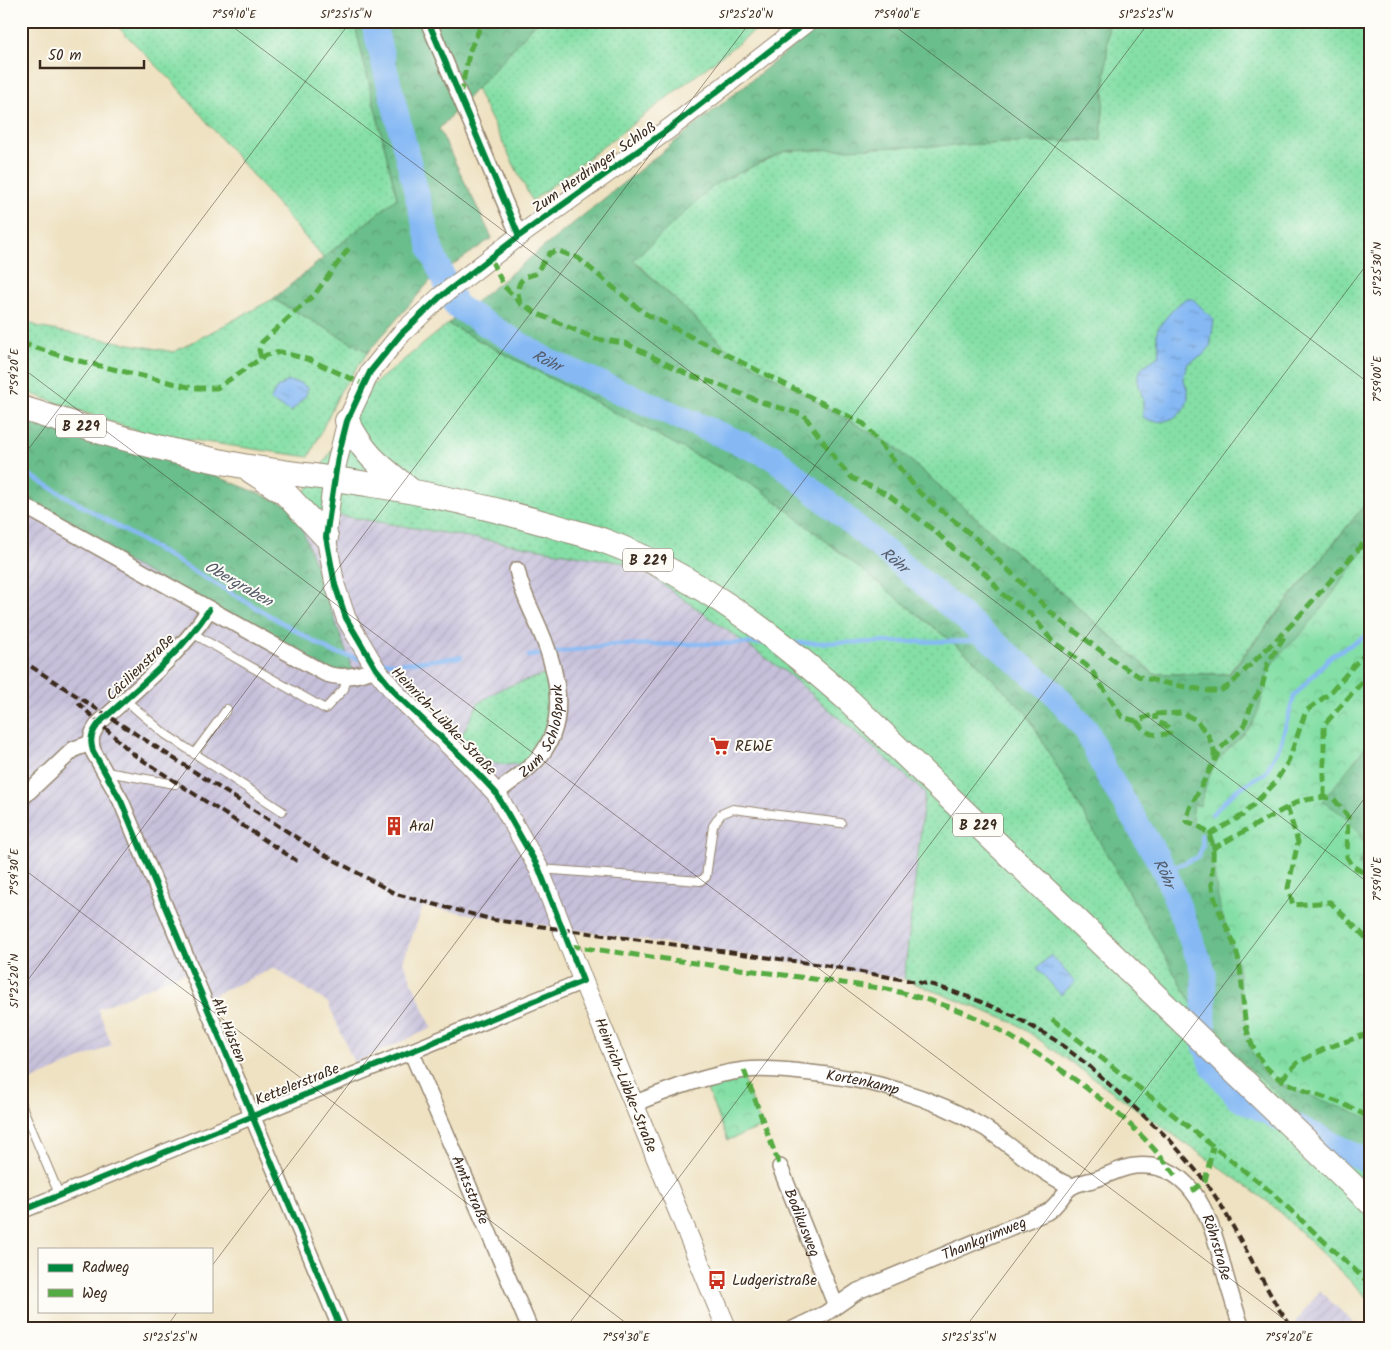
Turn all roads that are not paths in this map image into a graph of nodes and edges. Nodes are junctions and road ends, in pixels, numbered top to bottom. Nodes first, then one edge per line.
1 (428, 21) edge
2 (808, 21) edge
3 (519, 236) junction
4 (21, 408) edge
5 (347, 421) junction
6 (243, 466) junction
7 (333, 479) junction
8 (410, 490) junction
9 (21, 504) edge
10 (326, 536) junction
11 (517, 570) dead end
12 (209, 610) junction
13 (192, 633) junction
14 (376, 669) junction
15 (347, 676) junction
16 (124, 699) junction
17 (227, 710) dead end
18 (90, 743) junction
19 (194, 754) junction
20 (106, 772) junction
21 (174, 784) dead end
22 (496, 793) junction
23 (21, 799) edge
24 (282, 811) dead end
25 (840, 823) dead end
26 (539, 869) junction
27 (583, 981) junction
28 (411, 1051) junction
29 (21, 1104) edge
30 (633, 1104) junction
31 (251, 1116) junction
32 (780, 1167) dead end
33 (1072, 1186) junction
34 (59, 1194) junction
35 (1370, 1202) edge
36 (21, 1211) edge
37 (836, 1306) junction
38 (341, 1329) edge
39 (530, 1329) edge
40 (727, 1329) edge
41 (793, 1329) edge
42 (1242, 1329) edge

1 - 3 street
2 - 3 street, Zum Herdringer Schloß
3 - 5 street, Zum Herdringer Schloß
4 - 6 main road, B 229
5 - 7 street, Zum Herdringer Schloß
5 - 8 main road
6 - 7 main road, B 229
6 - 10 main road
7 - 8 main road, B 229
7 - 10 street, Zum Herdringer Schloß
8 - 35 main road, B 229
9 - 12 street, Heinrich-Lübke-Straße
10 - 14 street, Zum Herdringer Schloß
11 - 22 street, Zum Schloßpark
12 - 13 street, Cäcilienstraße
12 - 15 street, Heinrich-Lübke-Straße
13 - 15 lane
13 - 16 street, Cäcilienstraße
14 - 15 street, Heinrich-Lübke-Straße
14 - 22 street, Heinrich-Lübke-Straße
16 - 18 street, Cäcilienstraße
16 - 19 lane
17 - 19 lane
18 - 20 street, Alt Hüsten
18 - 23 street
19 - 24 lane
20 - 21 lane
20 - 31 street, Alt Hüsten
22 - 26 street, Heinrich-Lübke-Straße
25 - 26 lane
26 - 27 street, Heinrich-Lübke-Straße
27 - 28 street, Kettelerstraße
27 - 30 street, Heinrich-Lübke-Straße
28 - 31 street, Kettelerstraße
28 - 39 street, Amtsstraße
29 - 34 lane
30 - 33 street, Kortenkamp
30 - 40 street, Heinrich-Lübke-Straße
31 - 34 street, Kettelerstraße
31 - 38 street, Alt Hüsten
32 - 37 street, Bodikusweg
33 - 37 street, Thankgrimweg
33 - 42 street, Röhrstraße
34 - 36 street, Kettelerstraße
37 - 41 street, Thankgrimweg

